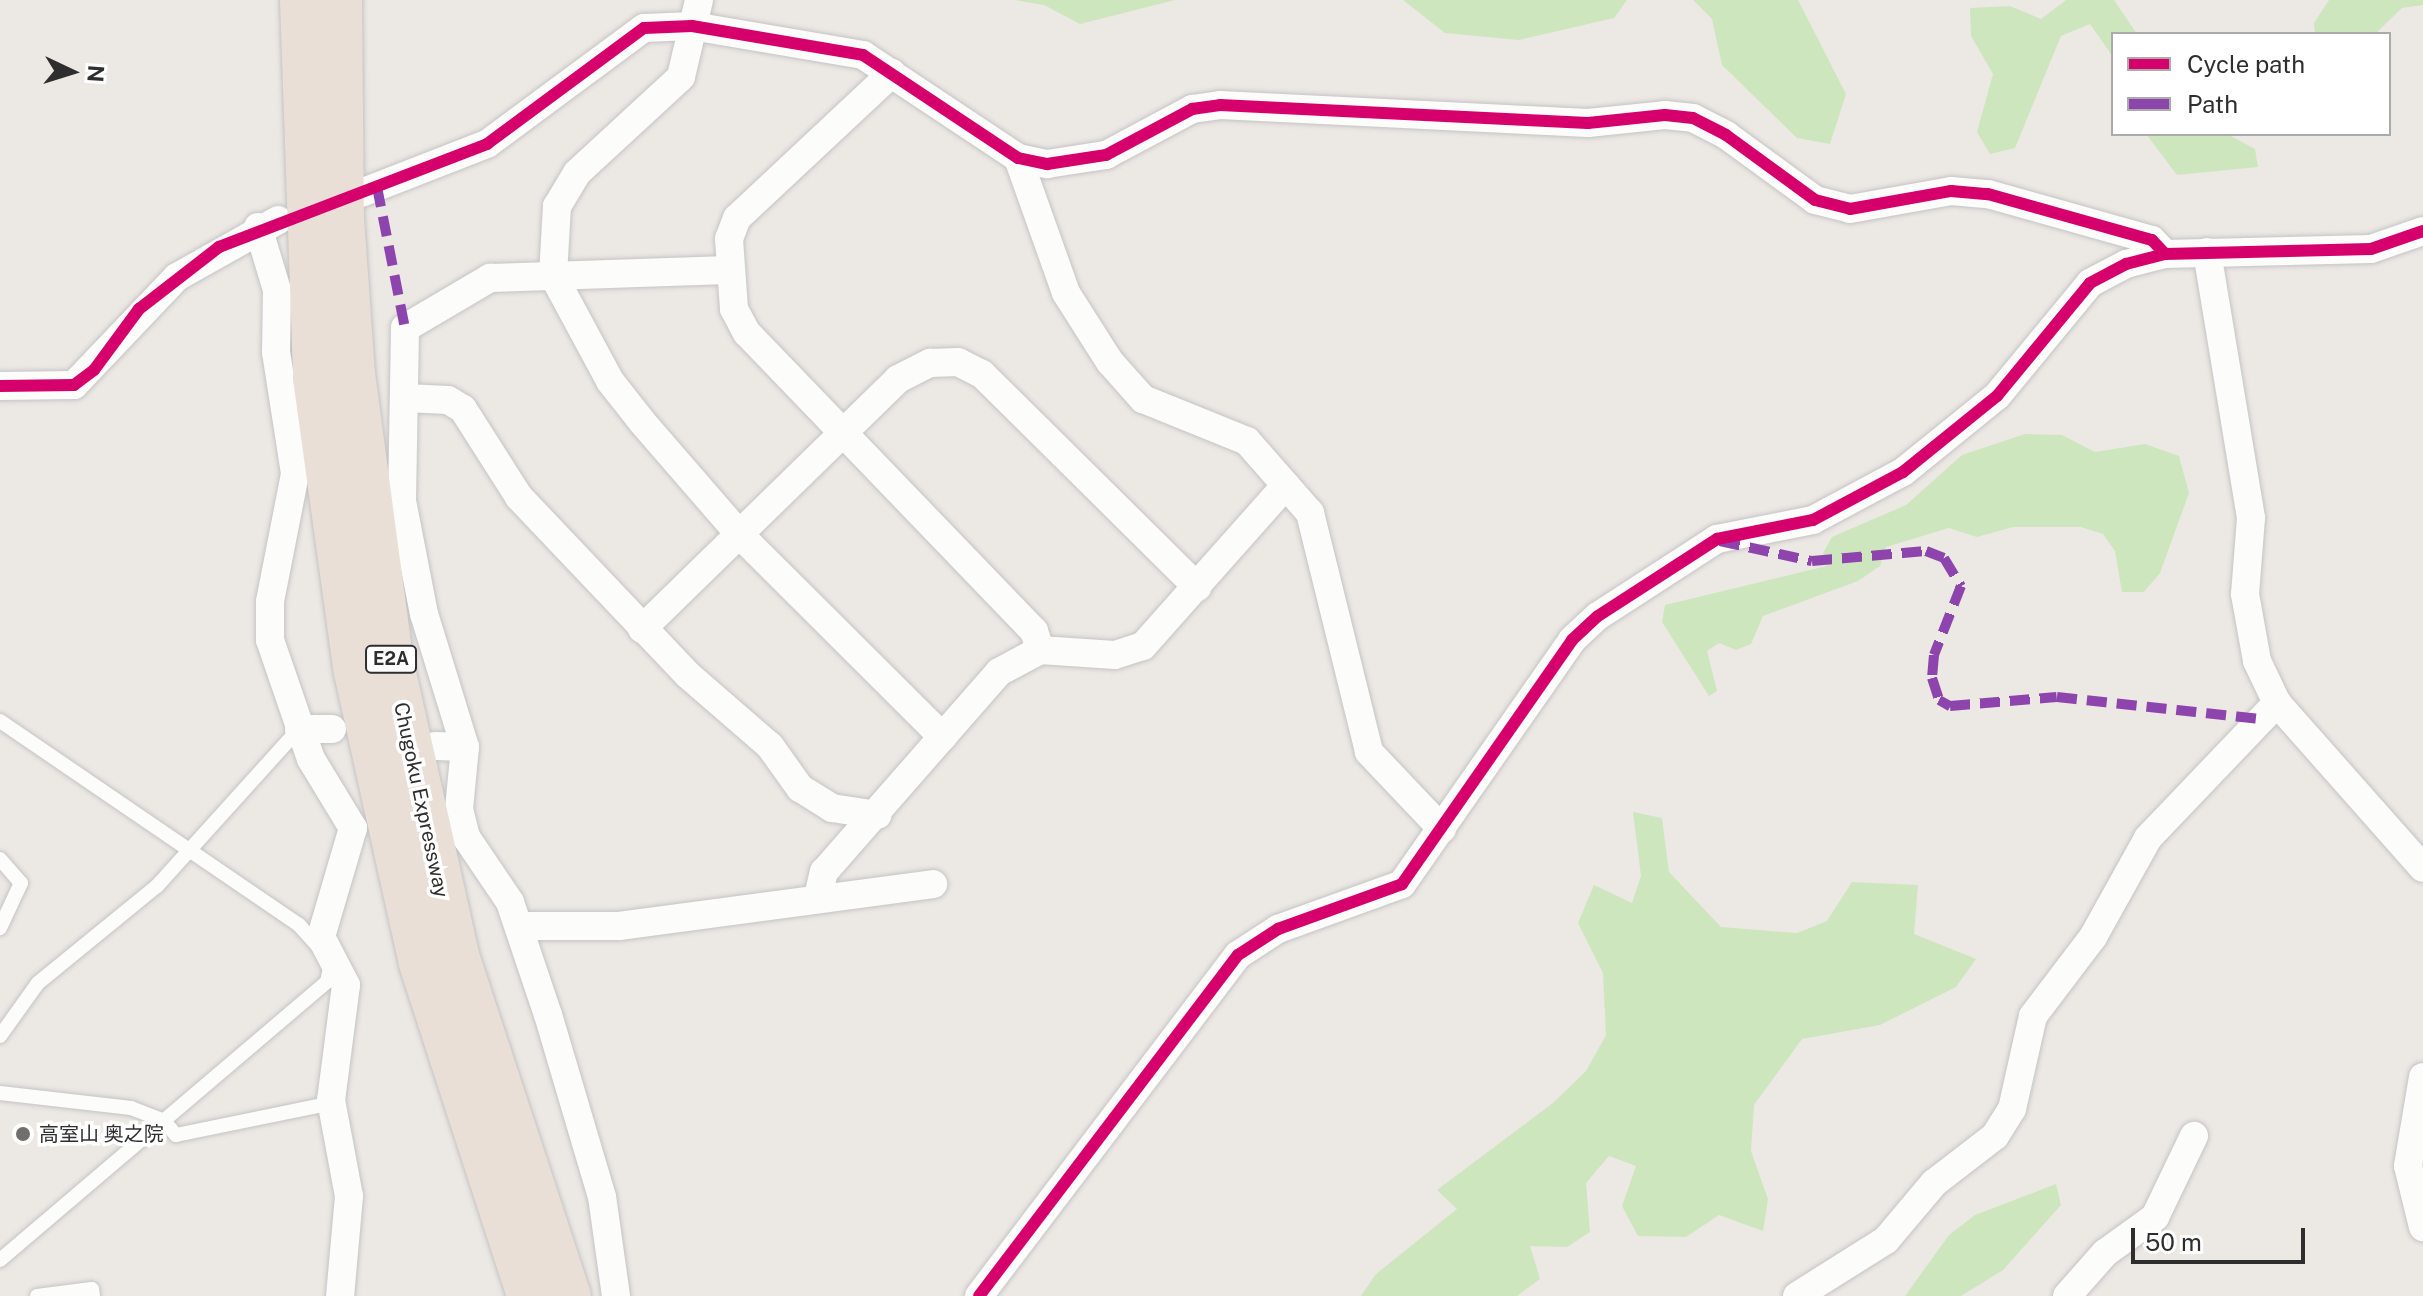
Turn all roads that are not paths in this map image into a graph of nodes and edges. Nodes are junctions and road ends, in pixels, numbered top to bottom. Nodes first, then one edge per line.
1 (302, 0) edge
2 (340, 0) edge
3 (696, 13) edge
4 (892, 73) junction
5 (1018, 158) junction
6 (361, 193) dead end
7 (2423, 231) edge
8 (2207, 252) junction
9 (2165, 254) junction
10 (729, 270) junction
11 (553, 275) junction
12 (0, 386) edge
13 (405, 398) junction
14 (843, 434) junction
15 (1286, 485) junction
16 (740, 535) junction
17 (1197, 587) junction
18 (642, 629) junction
19 (1040, 650) junction
20 (2277, 703) junction
21 (0, 721) edge
22 (299, 729) junction
23 (332, 729) dead end
24 (943, 737) junction
25 (435, 746) dead end
26 (465, 747) junction
27 (877, 815) junction
28 (1442, 829) junction
29 (189, 850) junction
30 (0, 859) edge
31 (2423, 868) edge
32 (933, 884) dead end
33 (818, 897) junction
34 (519, 926) junction
35 (0, 928) edge
36 (330, 956) junction
37 (0, 1036) edge
38 (2423, 1077) edge
39 (0, 1093) edge
40 (332, 1103) junction
41 (163, 1120) junction
42 (2194, 1136) dead end
43 (2423, 1227) edge
44 (0, 1260) edge
45 (37, 1296) edge
46 (93, 1296) edge
47 (340, 1296) edge
48 (529, 1296) edge
49 (569, 1296) edge
50 (616, 1296) edge
51 (979, 1296) edge
52 (1797, 1296) edge
53 (2067, 1296) edge

1 - 48 highway, Chugoku Expressway / E2A
2 - 49 highway, Chugoku Expressway / E2A
3 - 4 street
3 - 6 street
3 - 11 street
4 - 5 street
4 - 10 street
5 - 9 street
5 - 15 street
7 - 8 street
8 - 9 street
8 - 20 street
9 - 28 street
10 - 11 street
10 - 14 street
11 - 13 street
11 - 16 street
12 - 22 street
13 - 18 street
13 - 26 street
14 - 16 street
14 - 17 street
14 - 19 street
15 - 17 street
15 - 28 street
16 - 18 street
16 - 24 street
17 - 19 street
18 - 27 street
19 - 24 street
20 - 31 street
20 - 52 street
21 - 29 lane
22 - 23 street
22 - 29 lane
22 - 36 street
24 - 27 street
25 - 26 street
26 - 34 street
27 - 33 street
28 - 51 street
29 - 36 lane
29 - 37 lane
30 - 35 lane
32 - 33 street
33 - 34 street
34 - 50 street
36 - 40 street
36 - 41 lane
38 - 43 street
39 - 41 lane
40 - 41 lane
40 - 47 street
41 - 44 lane
42 - 53 street
45 - 46 lane

